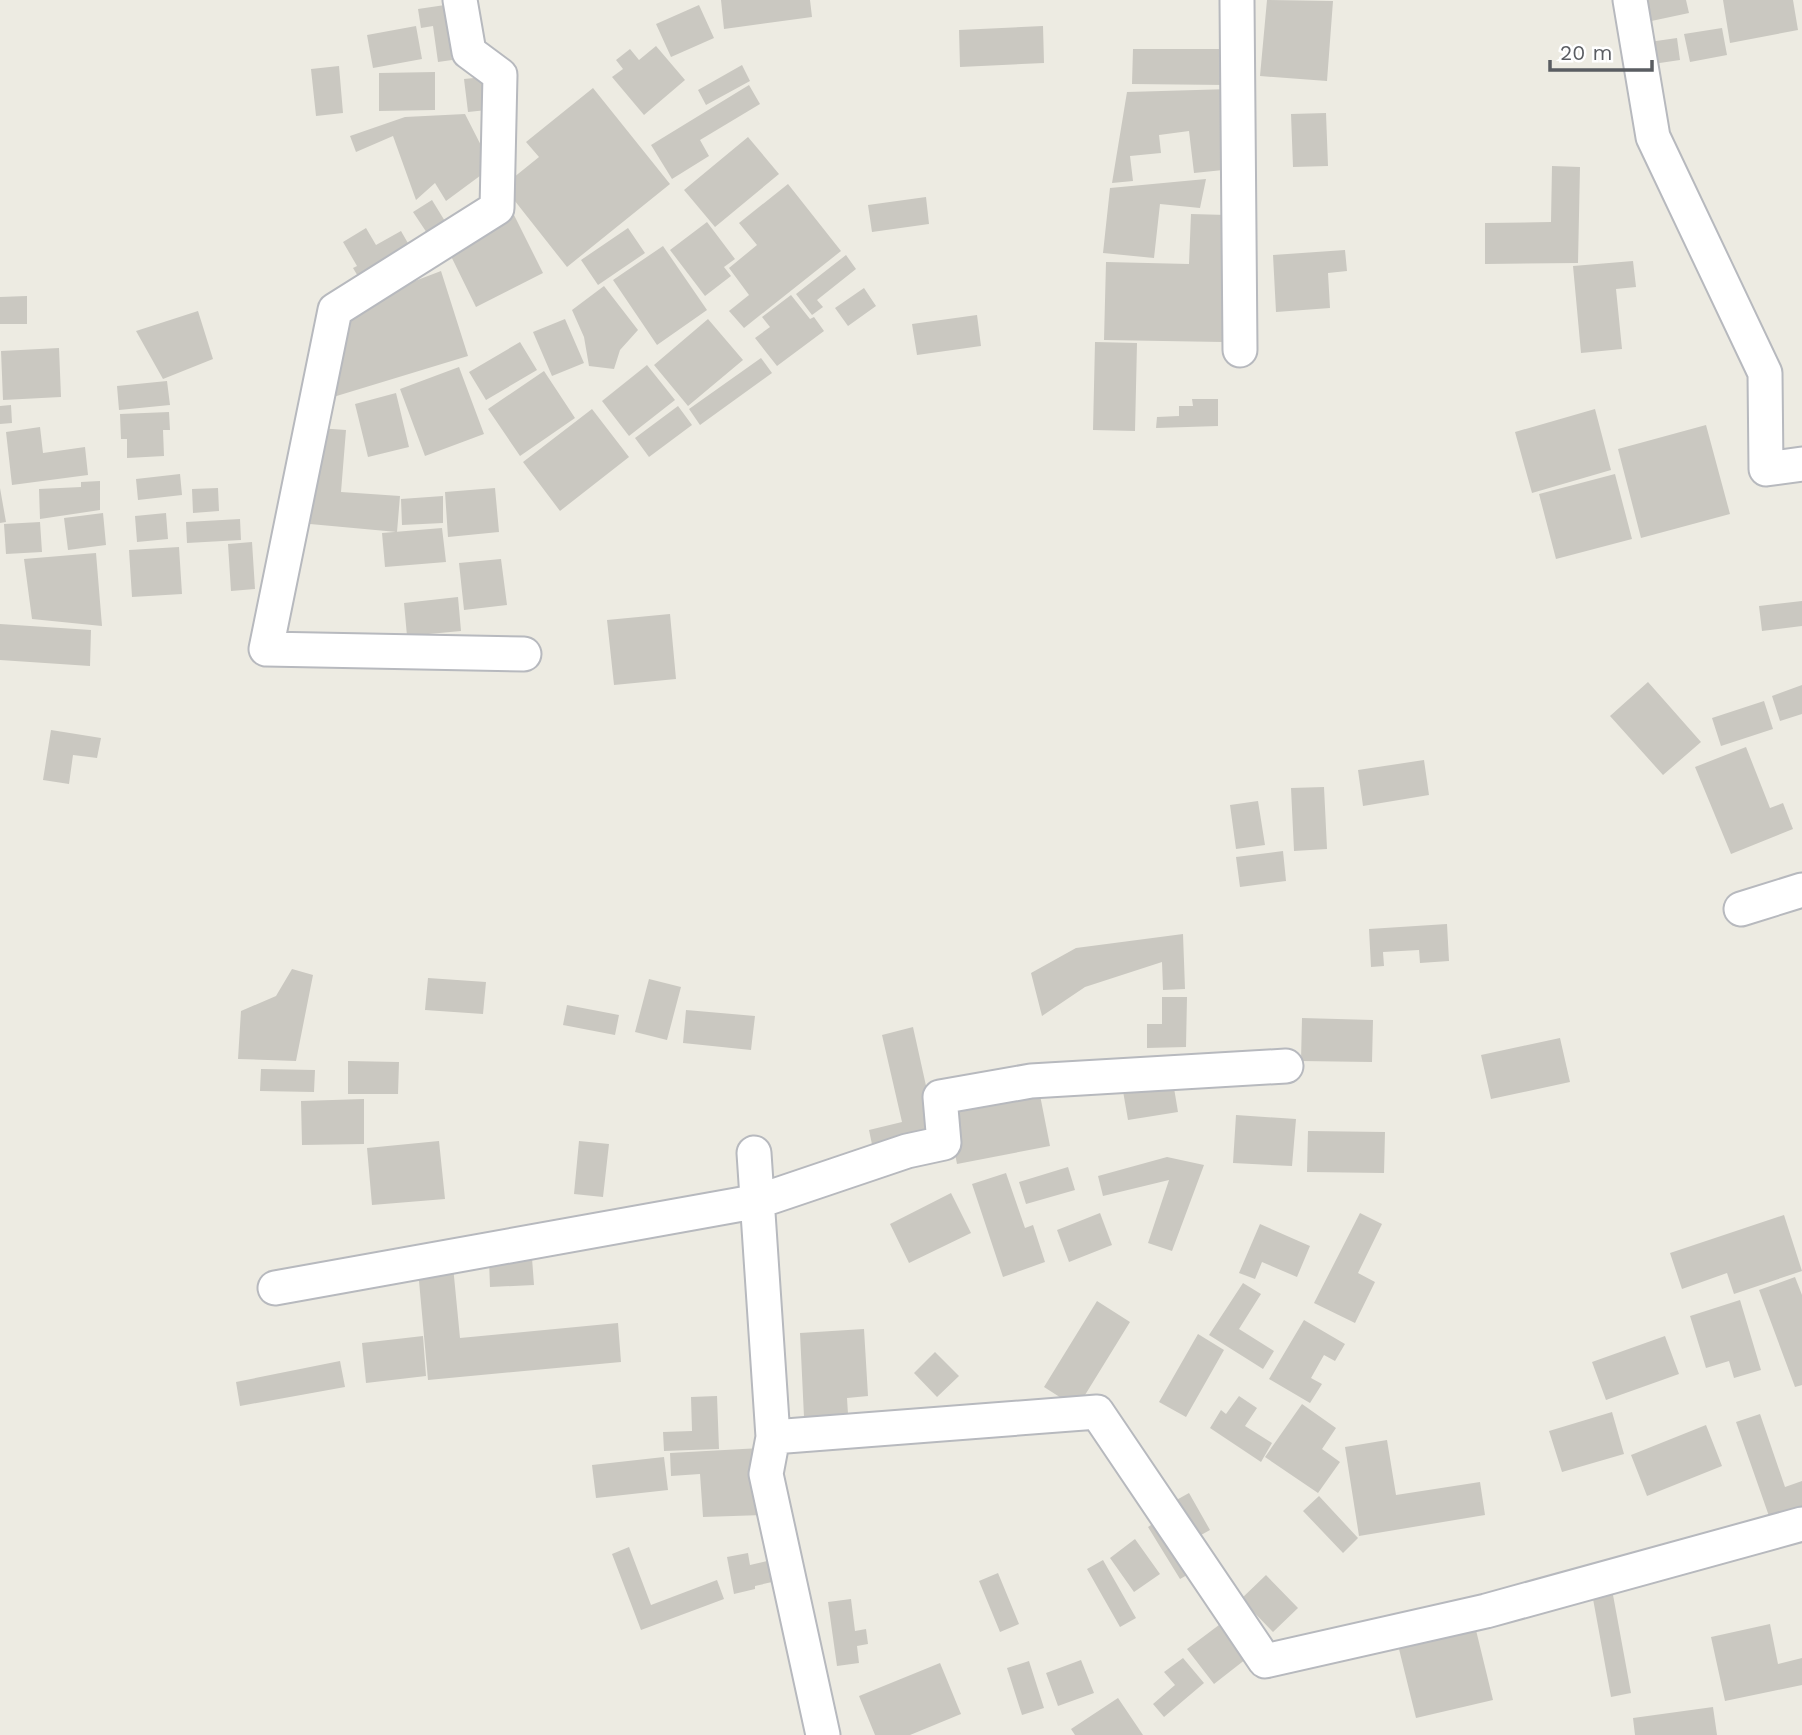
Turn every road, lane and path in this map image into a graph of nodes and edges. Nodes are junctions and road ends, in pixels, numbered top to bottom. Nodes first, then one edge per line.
1 (460, 0) edge
2 (1237, 0) edge
3 (1630, 0) edge
4 (1240, 350) dead end
5 (1802, 464) edge
6 (524, 654) dead end
7 (1802, 890) edge
8 (1741, 909) dead end
9 (1286, 1066) dead end
10 (754, 1153) dead end
11 (759, 1200) junction
12 (275, 1289) dead end
13 (773, 1437) junction
14 (1802, 1524) edge
15 (822, 1735) edge

1 - 6 street
2 - 4 street
3 - 5 street
7 - 8 street
9 - 11 street
10 - 11 street
11 - 12 street
11 - 13 street
13 - 14 street
13 - 15 street

